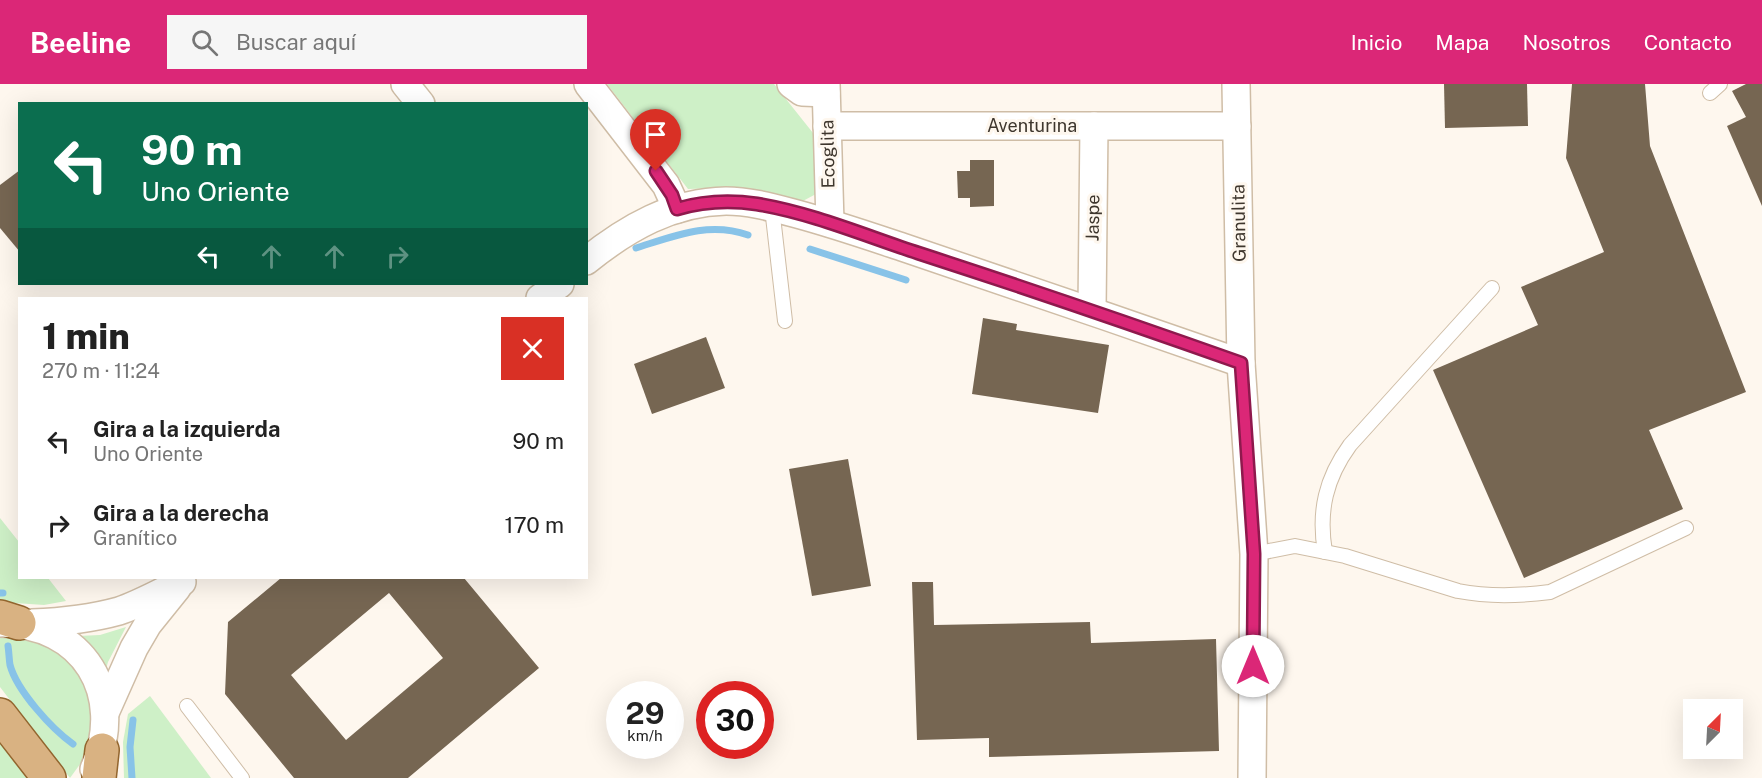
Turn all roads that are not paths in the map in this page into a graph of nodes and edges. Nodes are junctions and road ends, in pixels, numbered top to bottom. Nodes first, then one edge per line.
1 (405, 84) edge
2 (588, 84) edge
3 (791, 84) edge
4 (1236, 84) edge
5 (826, 88) edge
6 (419, 102) edge
7 (827, 126) junction
8 (1094, 126) junction
9 (1237, 126) junction
10 (772, 208) junction
11 (677, 209) junction
12 (830, 223) junction
13 (588, 259) edge
14 (559, 285) edge
15 (1492, 288) dead end
16 (541, 297) edge
17 (1092, 310) junction
18 (785, 321) dead end
19 (1241, 363) junction
20 (1686, 528) dead end
21 (1325, 552) junction
22 (1254, 554) junction
23 (185, 580) edge
24 (6, 621) edge
25 (187, 706) dead end
26 (105, 713) junction
27 (0, 715) edge
28 (96, 769) edge
29 (49, 778) edge
30 (242, 778) edge
31 (1252, 778) edge

1 - 6 street
2 - 11 street
3 - 5 street
4 - 9 street, Granulita
5 - 7 street, Ecoglita
7 - 8 street, Aventurina
7 - 12 street, Ecoglita
8 - 9 street, Aventurina
8 - 17 street, Jaspe
9 - 19 street, Granulita
10 - 11 street
10 - 12 street
10 - 18 lane
11 - 13 street
12 - 17 street
14 - 16 street
15 - 21 lane
17 - 19 street
19 - 22 street, Granulita
20 - 21 lane
21 - 22 lane
22 - 31 street, Granulita
23 - 24 street
23 - 26 street
24 - 26 street
25 - 30 lane
26 - 28 street
27 - 29 main road

